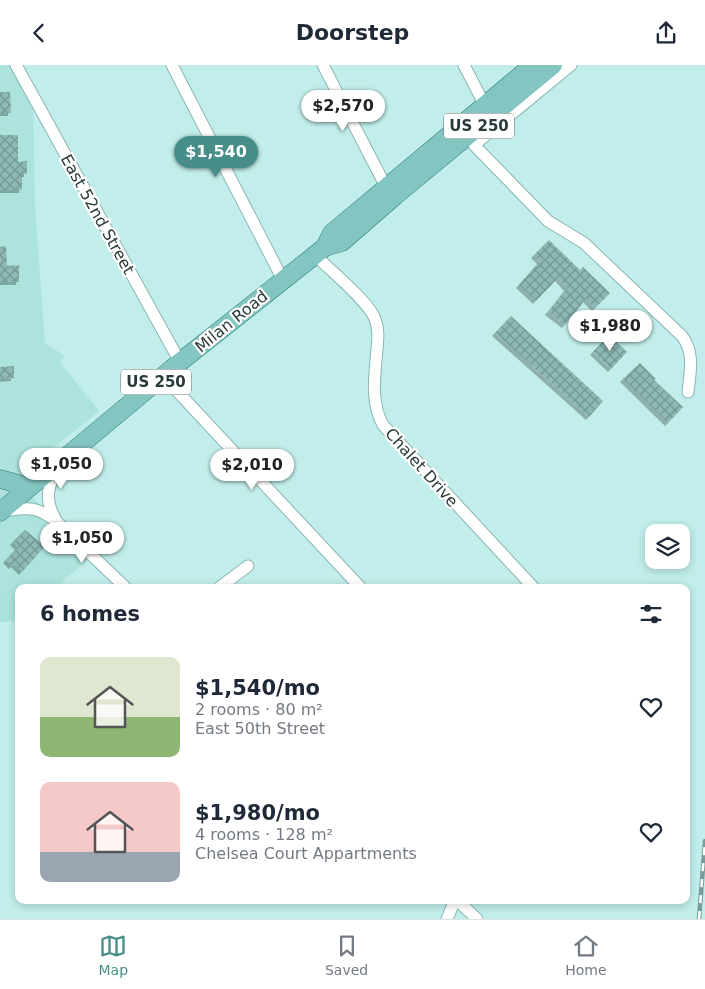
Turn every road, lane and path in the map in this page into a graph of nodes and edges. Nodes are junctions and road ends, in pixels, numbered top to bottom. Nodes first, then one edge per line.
1 (16, 65) edge
2 (172, 65) edge
3 (323, 65) edge
4 (464, 65) edge
5 (521, 65) edge
6 (533, 65) edge
7 (553, 65) edge
8 (571, 65) edge
9 (481, 98) junction
10 (429, 141) joint
11 (474, 145) junction
12 (386, 187) junction
13 (405, 187) junction
14 (320, 251) junction
15 (283, 280) junction
16 (180, 362) junction
17 (164, 376) junction
18 (688, 392) dead end
19 (60, 461) junction
20 (0, 479) edge
21 (29, 487) junction
22 (0, 511) edge
23 (57, 522) junction
24 (248, 566) dead end
25 (122, 584) edge
26 (224, 584) edge
27 (357, 584) edge
28 (531, 584) edge
29 (454, 904) edge
30 (460, 904) edge
31 (447, 919) edge
32 (477, 919) edge

1 - 16 street, East 52nd Street
2 - 15 street
3 - 12 street
4 - 9 street
5 - 9 street
6 - 12 main road, Milan Road / US 250
7 - 13 main road, Milan Road / US 250
8 - 11 street
9 - 10 street
10 - 12 main road
11 - 13 main road
11 - 18 street
12 - 14 main road, Milan Road / US 250
13 - 14 main road, Milan Road / US 250
14 - 15 main road, Milan Road / US 250
14 - 28 street, Chalet Drive
15 - 16 main road, Milan Road / US 250
16 - 17 main road, Milan Road / US 250
17 - 19 main road, Milan Road / US 250
17 - 27 street
19 - 21 main road, Milan Road / US 250
19 - 23 street
20 - 21 main road
21 - 22 main road, Milan Road / US 250
22 - 23 street
23 - 25 street
24 - 26 street
29 - 31 street
30 - 32 street

